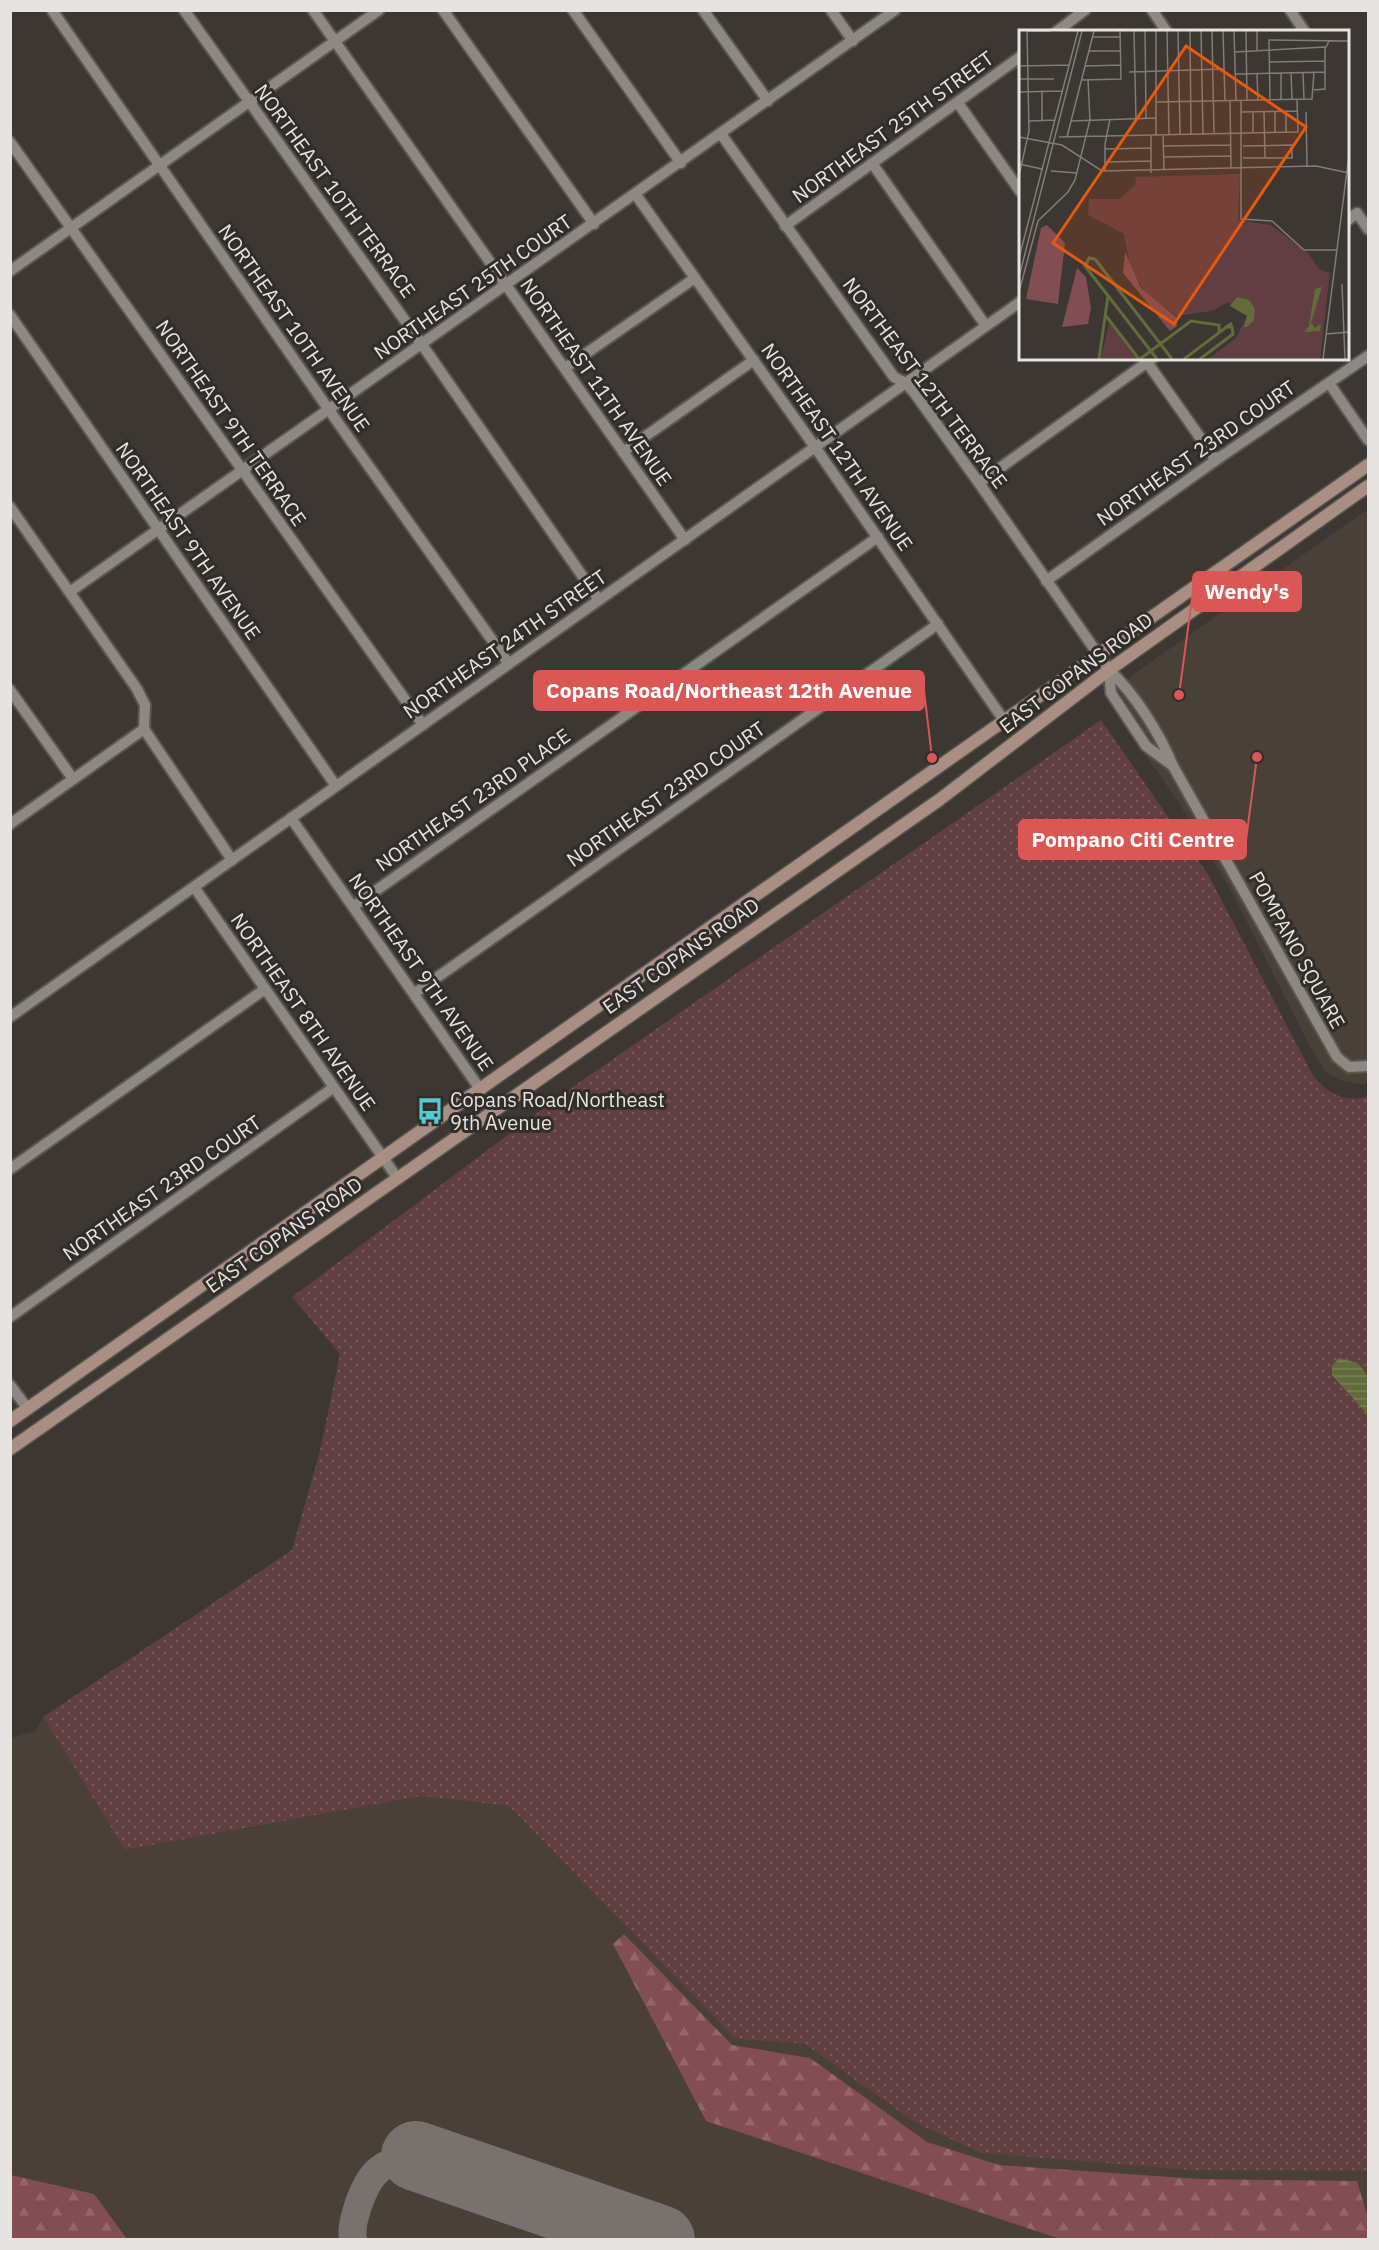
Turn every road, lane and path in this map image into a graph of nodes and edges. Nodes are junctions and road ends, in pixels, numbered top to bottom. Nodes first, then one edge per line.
1 (52, 10) edge
2 (184, 10) edge
3 (313, 10) edge
4 (379, 10) edge
5 (443, 10) edge
6 (573, 10) edge
7 (703, 10) edge
8 (831, 10) edge
9 (895, 10) edge
10 (1085, 10) edge
11 (1152, 10) edge
12 (1290, 10) edge
13 (1059, 30) edge
14 (1166, 30) edge
15 (1304, 30) edge
16 (853, 41) junction
17 (335, 42) junction
18 (1019, 58) edge
19 (768, 101) junction
20 (249, 103) junction
21 (958, 103) junction
22 (722, 134) junction
23 (10, 142) edge
24 (681, 163) junction
25 (872, 163) junction
26 (161, 166) junction
27 (1019, 191) edge
28 (636, 195) junction
29 (1352, 216) edge
30 (594, 224) junction
31 (785, 226) junction
32 (71, 228) junction
33 (1368, 229) edge
34 (10, 271) edge
35 (695, 278) junction
36 (507, 285) junction
37 (1019, 303) edge
38 (10, 315) edge
39 (986, 326) junction
40 (422, 345) junction
41 (1368, 356) edge
42 (754, 360) junction
43 (1148, 360) edge
44 (565, 368) junction
45 (906, 383) junction
46 (1329, 383) junction
47 (329, 410) junction
48 (1368, 440) edge
49 (815, 447) junction
50 (623, 452) junction
51 (1216, 460) junction
52 (1368, 465) edge
53 (243, 471) junction
54 (980, 483) junction
55 (1368, 486) edge
56 (10, 507) edge
57 (158, 530) junction
58 (878, 537) junction
59 (685, 540) junction
60 (1046, 581) junction
61 (71, 591) junction
62 (599, 600) junction
63 (938, 624) junction
64 (1098, 654) junction
65 (508, 664) junction
66 (1109, 670) junction
67 (10, 690) edge
68 (1005, 722) junction
69 (423, 725) junction
70 (144, 729) junction
71 (1173, 766) junction
72 (73, 779) junction
73 (336, 786) junction
74 (291, 818) junction
75 (10, 824) edge
76 (232, 860) junction
77 (194, 887) junction
78 (354, 906) junction
79 (265, 989) junction
80 (415, 993) junction
81 (10, 1017) edge
82 (1368, 1066) edge
83 (333, 1088) junction
84 (480, 1089) junction
85 (383, 1158) junction
86 (10, 1169) edge
87 (398, 1179) junction
88 (10, 1317) edge
89 (10, 1385) edge
90 (28, 1409) junction
91 (10, 1421) edge
92 (10, 1449) edge

1 - 26 street, NORTHEAST 10TH AVENUE
2 - 20 street, NORTHEAST 10TH TERRACE
3 - 17 street, NORTHEAST 11TH AVENUE
4 - 17 street
5 - 30 street
6 - 24 street
7 - 19 street
8 - 16 street
9 - 16 street, NORTHEAST 25TH COURT
10 - 13 street
11 - 14 street
12 - 15 street
16 - 19 street, NORTHEAST 25TH COURT
17 - 20 street
17 - 36 street, NORTHEAST 11TH AVENUE
18 - 21 street, NORTHEAST 25TH STREET
19 - 22 street, NORTHEAST 25TH COURT
20 - 26 street
20 - 40 street, NORTHEAST 10TH TERRACE
21 - 25 street, NORTHEAST 25TH STREET
21 - 27 street
22 - 24 street, NORTHEAST 25TH COURT
22 - 31 street, NORTHEAST 12TH TERRACE
23 - 32 street, NORTHEAST 9TH TERRACE
24 - 28 street, NORTHEAST 25TH COURT
25 - 31 street, NORTHEAST 25TH STREET
25 - 39 street
26 - 32 street
26 - 47 street, NORTHEAST 10TH AVENUE
28 - 30 street, NORTHEAST 25TH COURT
28 - 35 street, NORTHEAST 12TH AVENUE
29 - 33 street
30 - 36 street, NORTHEAST 25TH COURT
31 - 45 street, NORTHEAST 12TH TERRACE
32 - 34 street
32 - 53 street, NORTHEAST 9TH TERRACE
35 - 42 street, NORTHEAST 12TH AVENUE
35 - 44 street
36 - 40 street, NORTHEAST 25TH COURT
36 - 44 street, NORTHEAST 11TH AVENUE
37 - 39 street, NORTHEAST 24TH STREET
38 - 57 street, NORTHEAST 9TH AVENUE
39 - 45 street, NORTHEAST 24TH STREET
40 - 47 street, NORTHEAST 25TH COURT
40 - 62 street, NORTHEAST 10TH TERRACE
41 - 46 street, NORTHEAST 23RD COURT
42 - 49 street, NORTHEAST 12TH AVENUE
42 - 50 street
43 - 51 street
43 - 54 street
44 - 50 street, NORTHEAST 11TH AVENUE
45 - 49 street, NORTHEAST 24TH STREET
45 - 54 street, NORTHEAST 12TH TERRACE
46 - 48 street
46 - 51 street, NORTHEAST 23RD COURT
47 - 53 street, NORTHEAST 25TH COURT
47 - 65 street, NORTHEAST 10TH AVENUE
49 - 58 street, NORTHEAST 12TH AVENUE
49 - 59 street, NORTHEAST 24TH STREET
50 - 59 street, NORTHEAST 11TH AVENUE
51 - 60 street, NORTHEAST 23RD COURT
52 - 64 main road, EAST COPANS ROAD
53 - 57 street, NORTHEAST 25TH COURT
53 - 69 street, NORTHEAST 9TH TERRACE
54 - 60 street, NORTHEAST 12TH TERRACE
55 - 66 main road, EAST COPANS ROAD
56 - 61 street
57 - 61 street, NORTHEAST 25TH COURT
57 - 73 street, NORTHEAST 9TH AVENUE
58 - 63 street, NORTHEAST 12TH AVENUE
58 - 78 street, NORTHEAST 23RD PLACE
59 - 62 street, NORTHEAST 24TH STREET
60 - 64 street, NORTHEAST 12TH TERRACE
61 - 70 street
62 - 65 street, NORTHEAST 24TH STREET
63 - 68 street, NORTHEAST 12TH AVENUE
63 - 80 street, NORTHEAST 23RD COURT
64 - 66 street, POMPANO SQUARE
64 - 68 main road, EAST COPANS ROAD
65 - 69 street, NORTHEAST 24TH STREET
66 - 71 street, POMPANO SQUARE
66 - 71 street, POMPANO SQUARE
66 - 87 main road, EAST COPANS ROAD
67 - 72 street
68 - 84 main road, EAST COPANS ROAD
69 - 73 street, NORTHEAST 24TH STREET
70 - 72 street
70 - 76 street
71 - 82 street, POMPANO SQUARE
72 - 75 street
73 - 74 street, NORTHEAST 24TH STREET
74 - 76 street, NORTHEAST 24TH STREET
74 - 78 street, NORTHEAST 9TH AVENUE
76 - 77 street, NORTHEAST 24TH STREET
77 - 79 street, NORTHEAST 8TH AVENUE
77 - 81 street, NORTHEAST 24TH STREET
78 - 80 street, NORTHEAST 9TH AVENUE
79 - 83 street, NORTHEAST 8TH AVENUE
79 - 86 street
80 - 84 street, NORTHEAST 9TH AVENUE
83 - 85 street, NORTHEAST 8TH AVENUE
83 - 88 street, NORTHEAST 23RD COURT
84 - 85 main road, EAST COPANS ROAD
85 - 87 street, NORTHEAST 8TH AVENUE
85 - 90 main road, EAST COPANS ROAD
87 - 92 main road, EAST COPANS ROAD
89 - 90 street
90 - 91 main road, EAST COPANS ROAD

